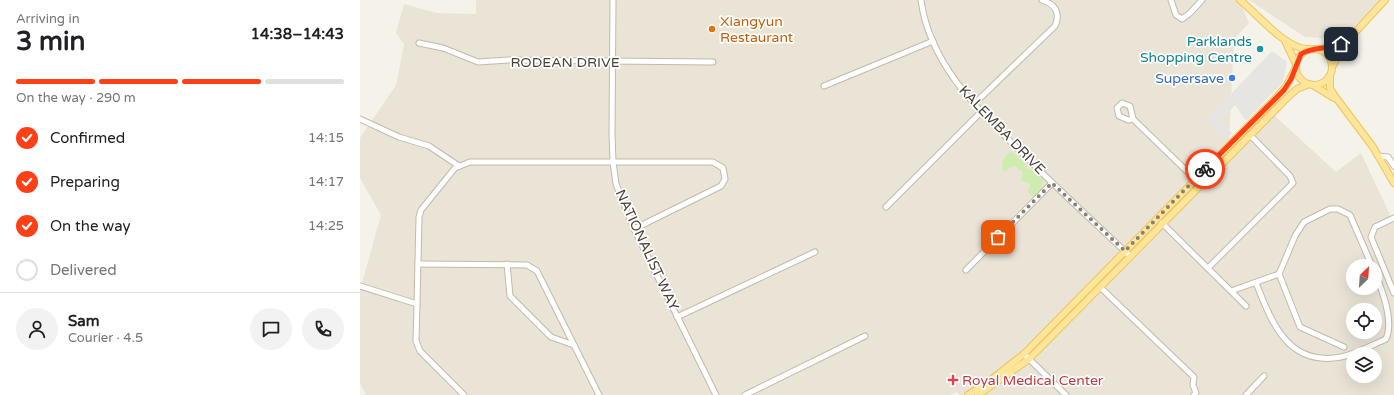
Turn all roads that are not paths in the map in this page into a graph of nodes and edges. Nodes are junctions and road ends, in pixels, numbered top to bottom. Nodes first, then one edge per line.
1 (613, 0) edge
2 (921, 0) edge
3 (1042, 0) edge
4 (1171, 0) edge
5 (1202, 0) edge
6 (1240, 0) edge
7 (1385, 0) edge
8 (1284, 40) junction
9 (933, 41) junction
10 (1347, 41) junction
11 (419, 43) dead end
12 (1314, 49) junction
13 (612, 62) junction
14 (714, 62) dead end
15 (1296, 66) junction
16 (1332, 67) junction
17 (1330, 76) junction
18 (1310, 85) junction
19 (824, 86) dead end
20 (1338, 102) junction
21 (974, 104) junction
22 (981, 112) junction
23 (360, 119) edge
24 (1133, 119) dead end
25 (1250, 135) junction
26 (1234, 141) junction
27 (1378, 156) junction
28 (613, 162) junction
29 (459, 166) junction
30 (1219, 166) junction
31 (1394, 166) edge
32 (1195, 179) junction
33 (1052, 183) junction
34 (1394, 183) edge
35 (886, 207) dead end
36 (1394, 218) edge
37 (1162, 223) junction
38 (634, 229) junction
39 (1125, 251) junction
40 (815, 252) dead end
41 (1130, 256) junction
42 (1369, 259) edge
43 (418, 264) junction
44 (507, 264) junction
45 (1208, 268) junction
46 (966, 270) dead end
47 (1279, 274) junction
48 (1256, 283) junction
49 (360, 286) edge
50 (1100, 287) junction
51 (1231, 291) junction
52 (1382, 291) edge
53 (1394, 293) edge
54 (417, 304) junction
55 (1246, 306) dead end
56 (677, 317) junction
57 (865, 336) dead end
58 (574, 345) junction
59 (1344, 347) dead end
60 (1024, 354) junction
61 (1029, 360) junction
62 (1264, 376) dead end
63 (464, 395) edge
64 (598, 395) edge
65 (716, 395) edge
66 (745, 395) edge
67 (968, 395) edge
68 (978, 395) edge
69 (1066, 395) edge
70 (1194, 395) edge
71 (1246, 395) edge

1 - 13 street, NATIONALIST WAY
2 - 9 street, KALEMBA DRIVE
3 - 21 street
4 - 5 street
6 - 8 main road
7 - 10 main road
8 - 12 main road
8 - 15 main road
9 - 19 street
9 - 21 street, KALEMBA DRIVE
10 - 12 main road
10 - 16 main road
11 - 13 street, RODEAN DRIVE
12 - 15 main road
12 - 16 main road
13 - 14 street, RODEAN DRIVE
13 - 28 street, NATIONALIST WAY
15 - 18 main road
15 - 26 main road
16 - 17 main road
17 - 18 main road
17 - 20 main road
18 - 20 main road
18 - 25 main road
20 - 27 main road
21 - 22 street, KALEMBA DRIVE
22 - 33 street, KALEMBA DRIVE
22 - 35 street
23 - 29 street
24 - 32 street
25 - 30 main road
25 - 45 street
26 - 30 main road
26 - 32 main road
27 - 31 street
27 - 34 main road
28 - 29 street
28 - 38 street, NATIONALIST WAY
28 - 38 street
29 - 43 street
30 - 37 main road
32 - 39 main road
33 - 39 street, KALEMBA DRIVE
33 - 46 street
36 - 53 street
37 - 41 main road
37 - 45 street
38 - 56 street, NATIONALIST WAY
39 - 41 street, KALEMBA DRIVE
39 - 60 main road
40 - 56 street
41 - 50 main road
42 - 47 street
43 - 44 street
43 - 54 street
44 - 58 street
44 - 58 street
45 - 51 street
47 - 48 street
47 - 59 street
48 - 51 street
48 - 52 street
49 - 54 street
50 - 61 main road
50 - 70 street
51 - 55 street
54 - 63 street
56 - 65 street, NATIONALIST WAY
57 - 66 street
58 - 64 street
60 - 61 street
60 - 67 main road
61 - 68 main road
61 - 69 street
62 - 71 street

